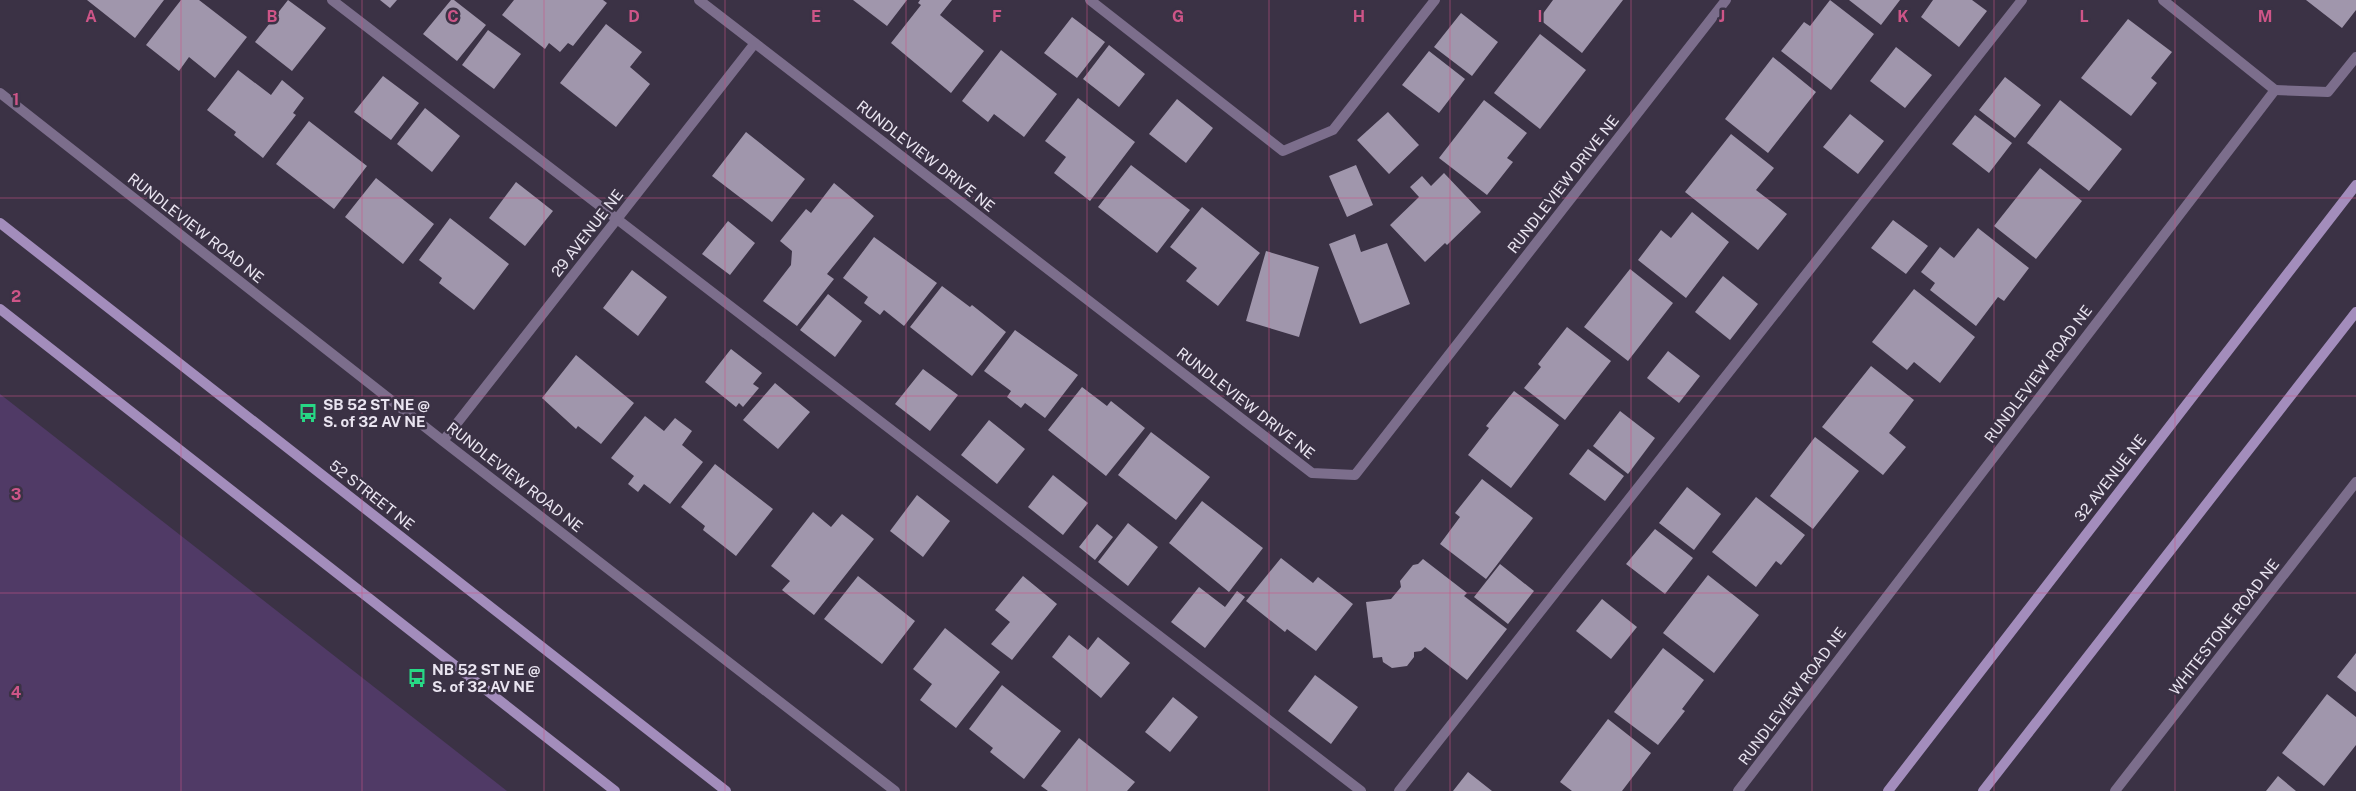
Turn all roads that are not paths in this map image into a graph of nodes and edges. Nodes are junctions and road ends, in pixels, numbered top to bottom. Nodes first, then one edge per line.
1 (332, 0) edge
2 (699, 0) edge
3 (1090, 0) edge
4 (1435, 0) edge
5 (1726, 0) edge
6 (2022, 0) edge
7 (2163, 0) edge
8 (755, 44) junction
9 (2356, 56) edge
10 (2275, 90) junction
11 (0, 92) edge
12 (2356, 185) edge
13 (616, 220) junction
14 (0, 223) edge
15 (0, 309) edge
16 (2356, 312) edge
17 (443, 441) junction
18 (2356, 482) edge
19 (615, 791) edge
20 (726, 791) edge
21 (895, 791) edge
22 (1361, 791) edge
23 (1399, 791) edge
24 (1738, 791) edge
25 (1888, 791) edge
26 (1982, 791) edge
27 (2115, 791) edge

1 - 13 street
2 - 8 street, RUNDLEVIEW DRIVE NE
3 - 4 street
5 - 8 street, RUNDLEVIEW DRIVE NE
6 - 23 street
7 - 10 street
8 - 13 street, 29 AVENUE NE
9 - 10 street
10 - 24 street, RUNDLEVIEW ROAD NE
11 - 17 street, RUNDLEVIEW ROAD NE
12 - 25 main road, 32 AVENUE NE
13 - 17 street, 29 AVENUE NE
13 - 22 street
14 - 20 main road, 52 STREET NE
15 - 19 main road
16 - 26 main road
17 - 21 street, RUNDLEVIEW ROAD NE
18 - 27 street, WHITESTONE ROAD NE

